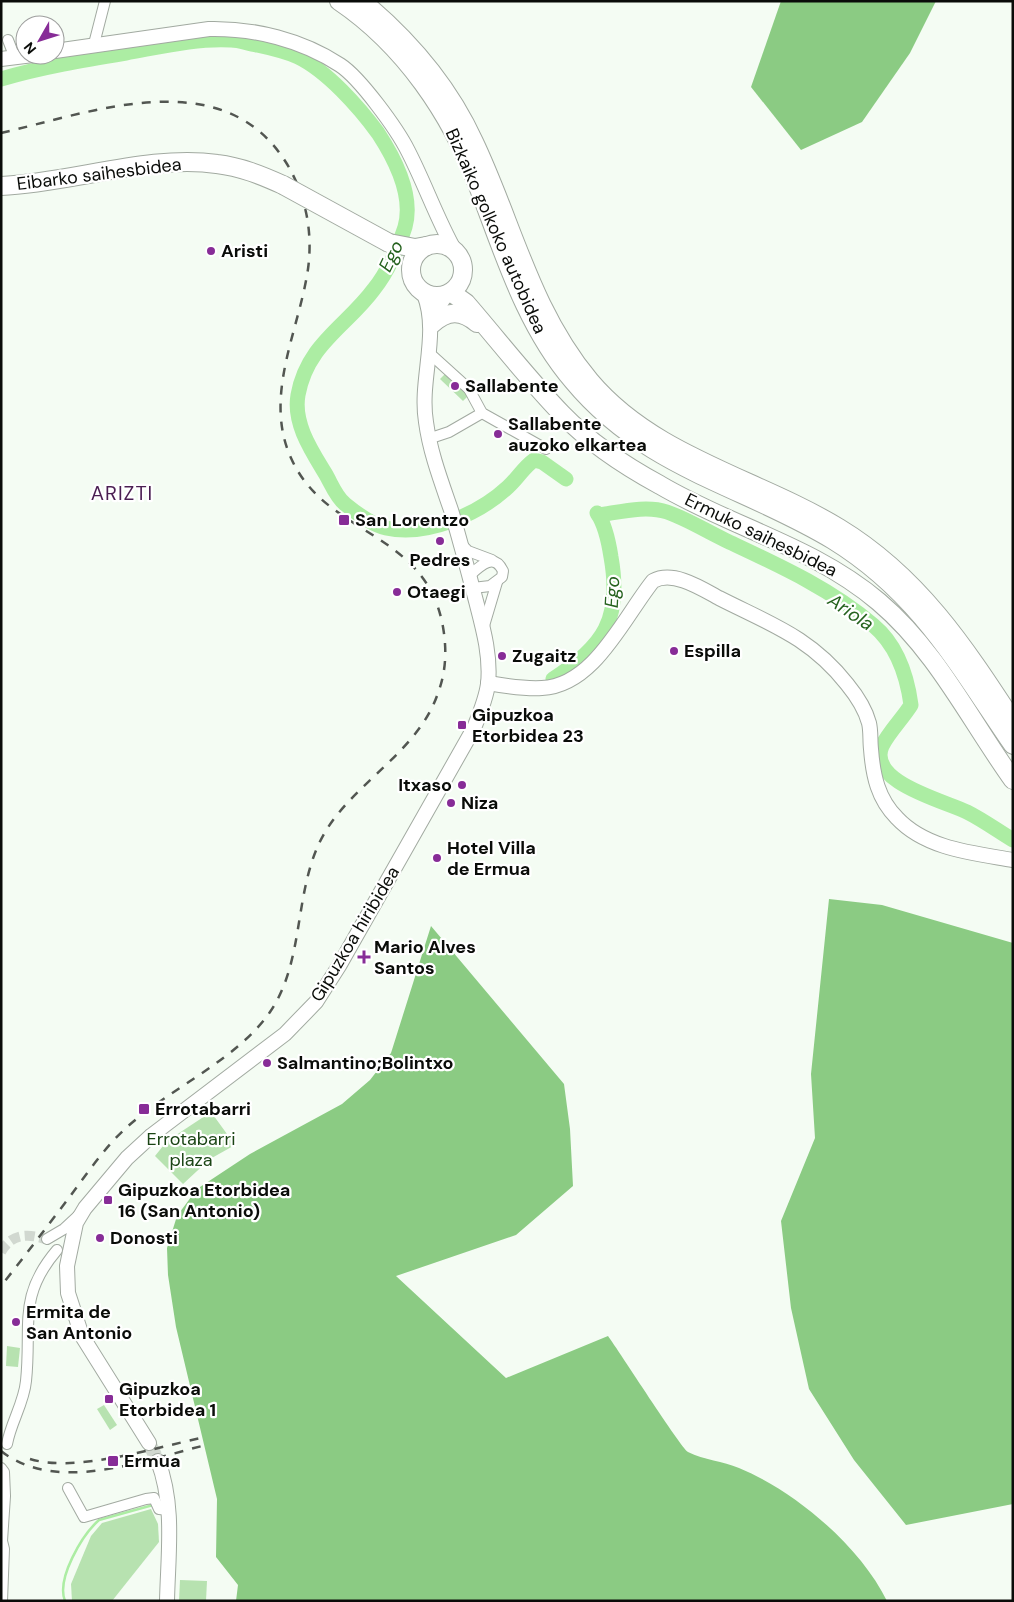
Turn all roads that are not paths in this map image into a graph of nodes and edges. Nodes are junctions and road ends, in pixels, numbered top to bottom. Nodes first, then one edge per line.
1 (106, 1) edge
2 (339, 1) edge
3 (362, 1) edge
4 (8, 40) dead end
5 (94, 44) junction
6 (65, 49) edge
7 (15, 56) edge
8 (15, 58) edge
9 (1, 59) edge
10 (1, 186) edge
11 (438, 222) junction
12 (430, 245) junction
13 (398, 248) junction
14 (455, 251) junction
15 (463, 272) junction
16 (410, 273) junction
17 (424, 294) junction
18 (449, 294) junction
19 (479, 319) junction
20 (431, 326) junction
21 (494, 338) junction
22 (427, 351) junction
23 (482, 414) junction
24 (638, 433) junction
25 (428, 439) junction
26 (546, 448) dead end
27 (679, 458) junction
28 (461, 544) junction
29 (492, 560) junction
30 (471, 582) junction
31 (497, 582) junction
32 (484, 629) junction
33 (488, 683) junction
34 (1013, 721) edge
35 (1013, 746) edge
36 (1013, 780) edge
37 (1013, 860) edge
38 (85, 1208) junction
39 (48, 1238) junction
40 (57, 1250) junction
41 (67, 1266) junction
42 (149, 1443) tunnel mouth
43 (7, 1444) dead end
44 (158, 1461) tunnel mouth
45 (1, 1468) edge
46 (3, 1481) edge
47 (68, 1488) dead end
48 (169, 1510) junction
49 (2, 1541) edge
50 (2, 1601) edge
51 (167, 1601) edge

1 - 5 street
2 - 24 highway, Bizkaiko golkoko autobidea
3 - 24 highway, Bizkaiko golkoko autobidea
4 - 7 street
5 - 6 street
5 - 11 street
8 - 9 street
10 - 13 highway, Eibarko saihesbidea, bridge
11 - 12 street
11 - 14 street
12 - 13 highway, Eibarko saihesbidea
12 - 14 highway
12 - 16 highway
13 - 16 highway
14 - 15 highway
15 - 18 highway
15 - 19 highway
16 - 17 highway
17 - 18 highway
17 - 20 street
18 - 19 highway, Ermuko saihesbidea
18 - 20 street
19 - 21 highway, Ermuko saihesbidea
20 - 21 highway
20 - 22 street, Gipuzkoa hiribidea
21 - 36 highway, Ermuko saihesbidea
22 - 23 street
22 - 25 street, Gipuzkoa hiribidea
23 - 25 street
23 - 26 street
24 - 27 highway
25 - 28 street, Gipuzkoa hiribidea
27 - 34 highway
27 - 35 highway
28 - 29 street
28 - 30 street, Gipuzkoa hiribidea
29 - 30 street
29 - 31 street
30 - 31 street
30 - 32 street, Gipuzkoa hiribidea
31 - 32 street
32 - 33 street, Gipuzkoa hiribidea
33 - 37 street
33 - 38 street, Gipuzkoa hiribidea
38 - 39 street
38 - 41 street, Gipuzkoa hiribidea
39 - 40 street
39 - 41 street
40 - 41 street
40 - 43 street
41 - 42 street, Gipuzkoa hiribidea
44 - 48 street
45 - 46 street
46 - 49 street
47 - 48 street
48 - 51 street
49 - 50 street

